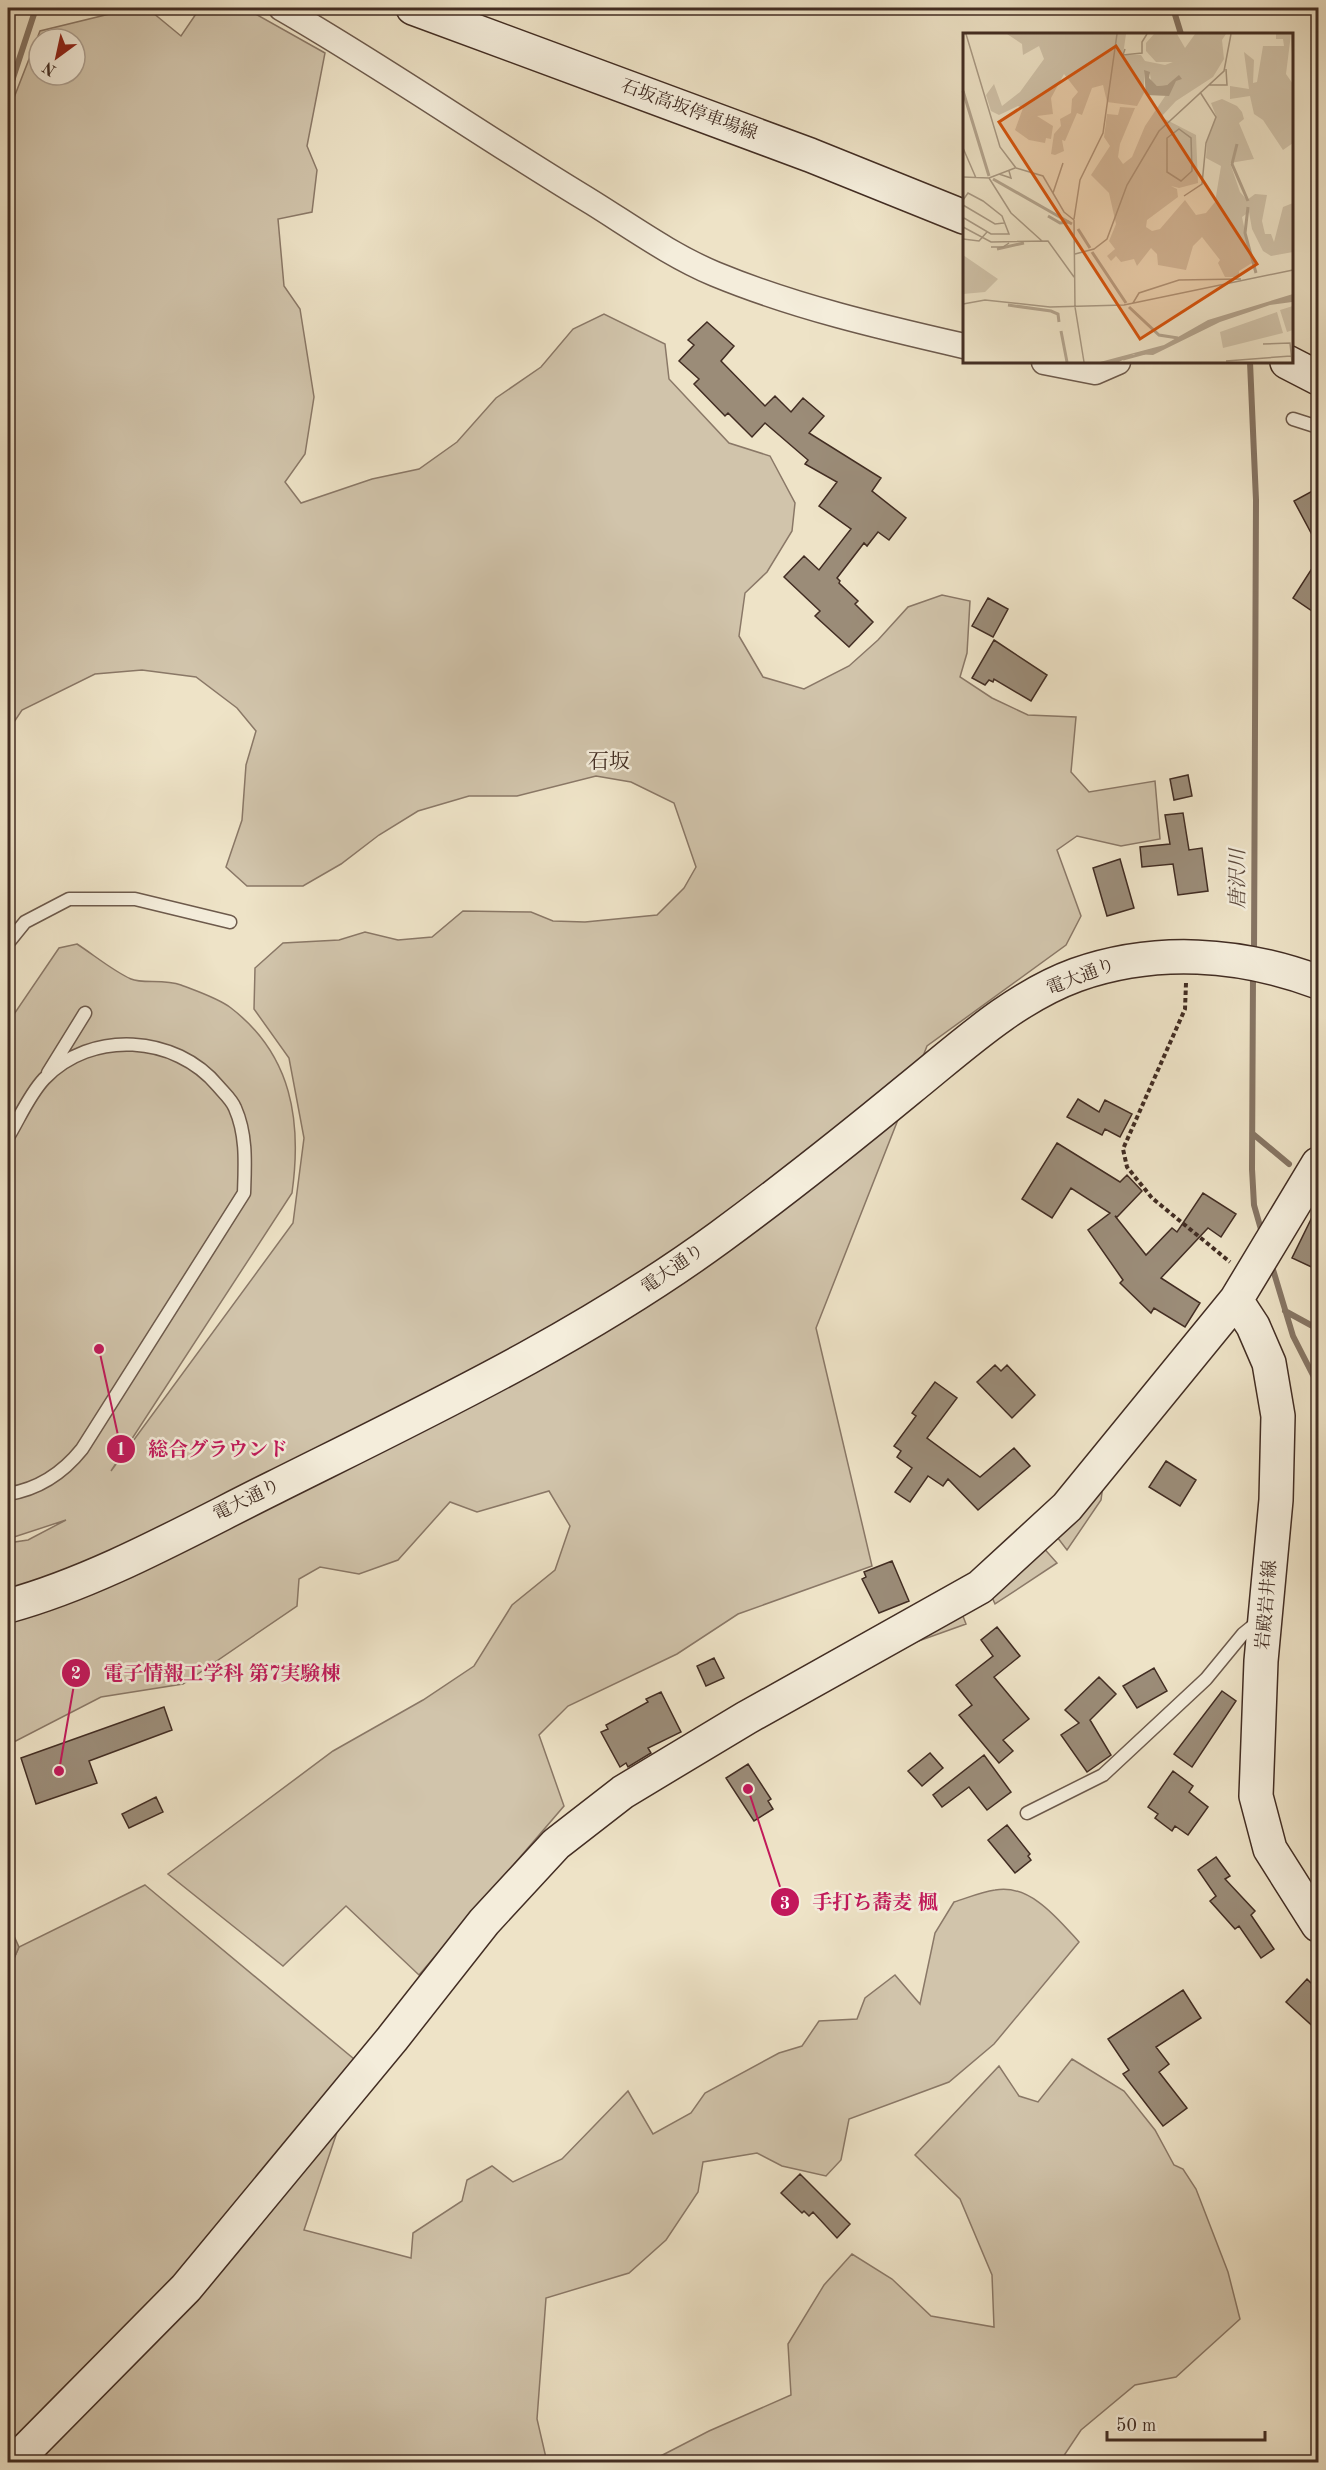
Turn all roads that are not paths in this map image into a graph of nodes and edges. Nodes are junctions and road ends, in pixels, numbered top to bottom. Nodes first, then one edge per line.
1 (281, 8) edge
2 (413, 8) edge
3 (963, 217) edge
4 (963, 345) edge
5 (1049, 363) edge
6 (1116, 363) edge
7 (1289, 363) edge
8 (1318, 378) edge
9 (1293, 419) dead end
10 (1318, 426) edge
11 (230, 922) dead end
12 (8, 943) edge
13 (1318, 982) edge
14 (85, 1013) dead end
15 (44, 1079) junction
16 (8, 1137) edge
17 (1318, 1164) edge
18 (1241, 1290) junction
19 (8, 1494) edge
20 (8, 1606) edge
21 (1266, 1615) junction
22 (1027, 1813) dead end
23 (1318, 1925) edge
24 (14, 2463) edge

1 - 4 street
2 - 3 street, 石坂高坂停車場線
5 - 6 street
7 - 8 street
9 - 10 lane
11 - 12 lane
13 - 20 street, 電大通り
14 - 15 lane
15 - 16 lane
15 - 19 lane
17 - 18 street
18 - 21 street, 岩殿岩井線
18 - 24 street
21 - 22 lane
21 - 23 street, 岩殿岩井線

